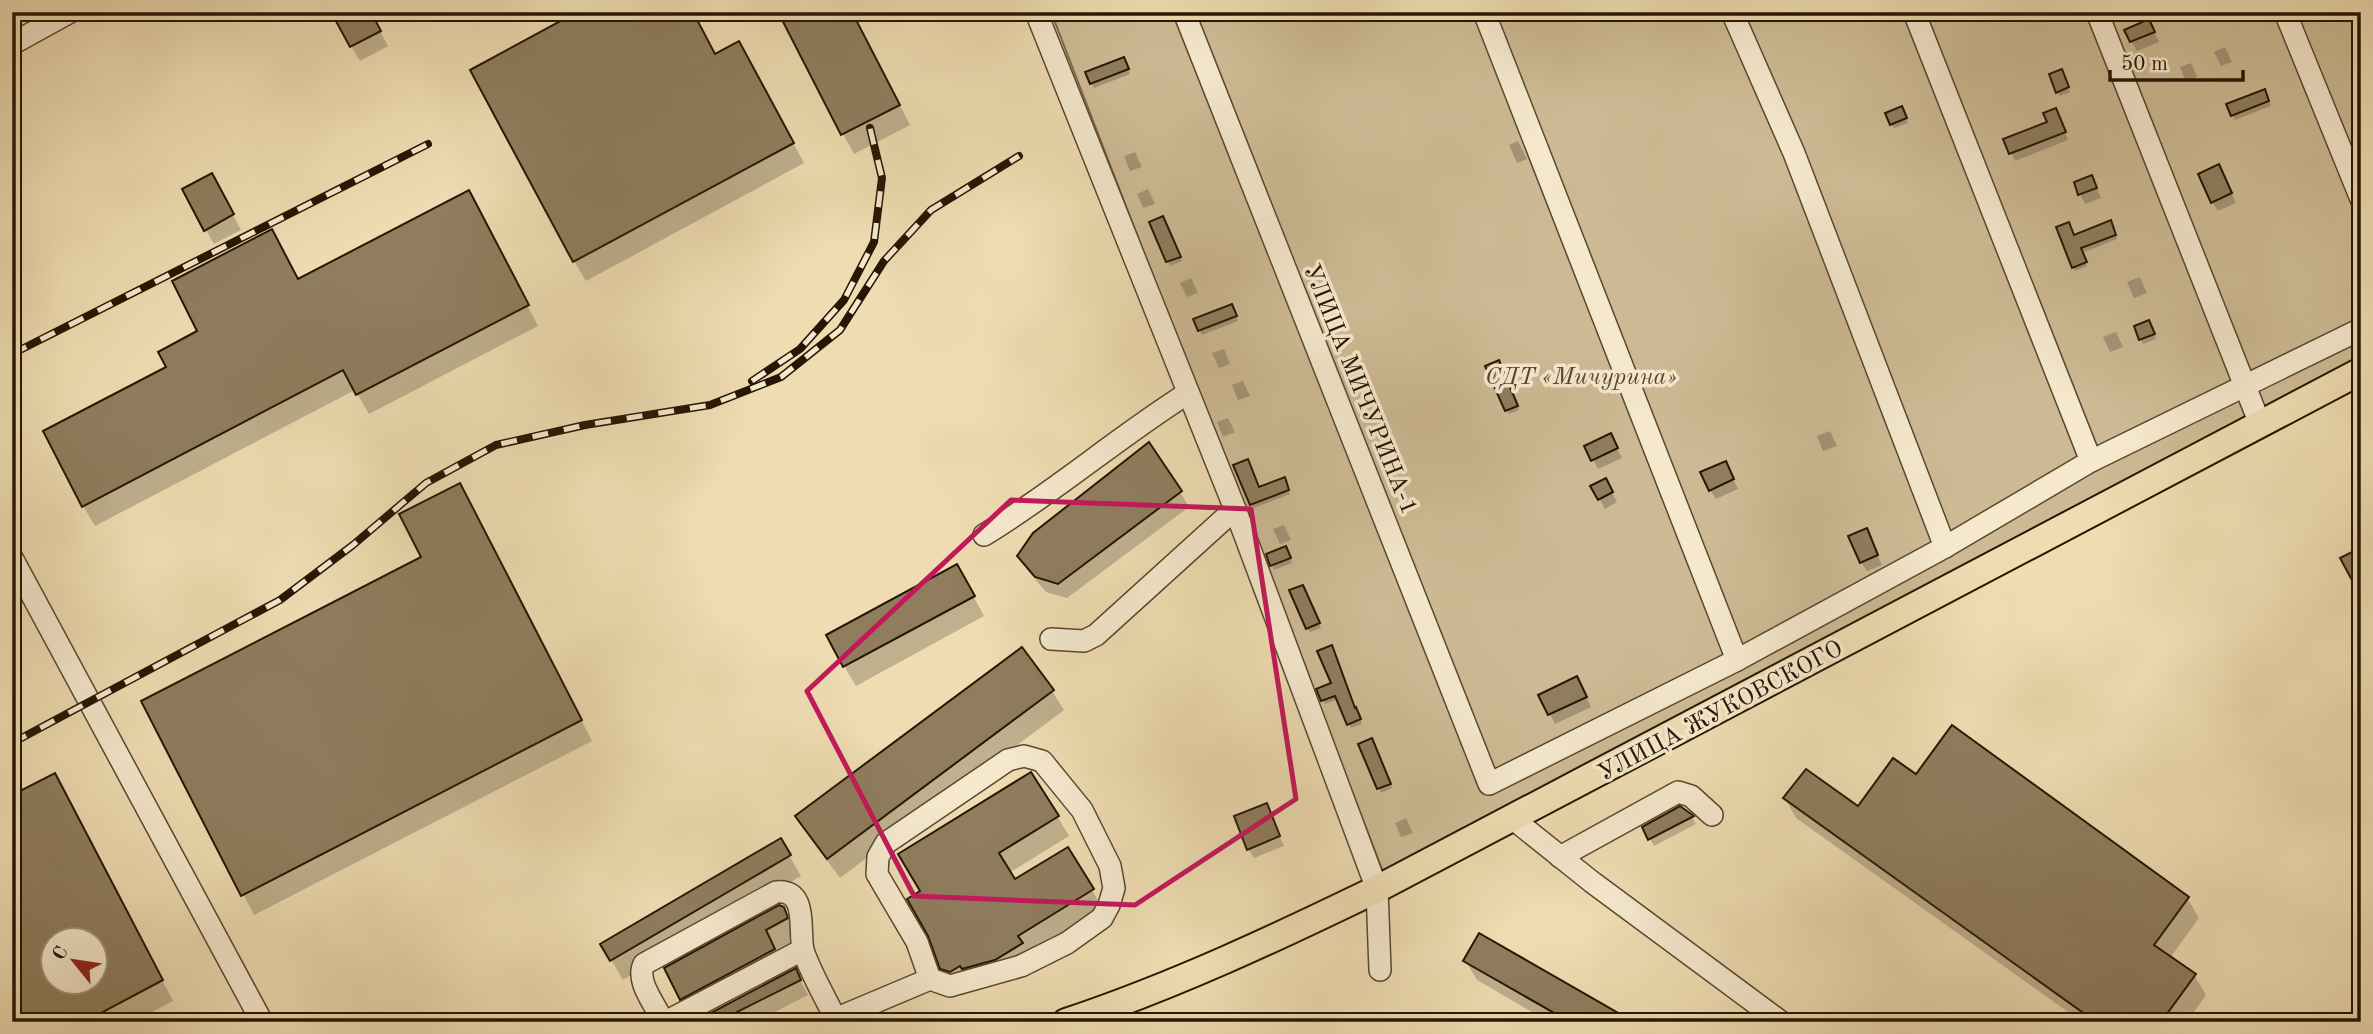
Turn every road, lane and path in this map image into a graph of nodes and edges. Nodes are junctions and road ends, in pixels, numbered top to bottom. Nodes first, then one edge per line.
1 (70, 12) edge
2 (1036, 12) edge
3 (1184, 12) edge
4 (1484, 12) edge
5 (1732, 12) edge
6 (1914, 12) edge
7 (2096, 12) edge
8 (2285, 12) edge
9 (12, 44) edge
10 (2361, 199) edge
11 (2361, 329) edge
12 (2361, 371) edge
13 (2244, 388) junction
14 (1188, 393) junction
15 (2260, 424) junction
16 (2091, 461) junction
17 (1235, 509) junction
18 (984, 535) dead end
19 (1945, 547) junction
20 (12, 558) edge
21 (1051, 639) dead end
22 (1737, 660) junction
23 (1712, 815) dead end
24 (1512, 818) junction
25 (1560, 857) junction
26 (1377, 889) junction
27 (802, 950) junction
28 (1380, 970) dead end
29 (930, 979) junction
30 (1112, 1015) edge
31 (832, 1020) edge
32 (262, 1022) edge
33 (1066, 1022) edge
34 (1782, 1022) edge

1 - 9 street
2 - 14 street
3 - 22 street, УЛИЦА МИЧУРИНА-1
4 - 22 street
5 - 19 street
6 - 16 street
7 - 13 street
8 - 10 street
11 - 13 street
12 - 15 main road, УЛИЦА ЖУКОВСКОГО
13 - 15 street
13 - 16 street
14 - 17 street
14 - 18 street
15 - 24 main road, УЛИЦА ЖУКОВСКОГО
16 - 19 street
17 - 21 street
17 - 26 street
19 - 22 street
20 - 32 street
23 - 25 street
24 - 25 street
24 - 26 main road, УЛИЦА ЖУКОВСКОГО
25 - 34 street
26 - 28 street
26 - 30 main road, УЛИЦА ЖУКОВСКОГО
27 - 27 street
27 - 31 street
29 - 29 street
29 - 31 street
30 - 33 main road, УЛИЦА ЖУКОВСКОГО

